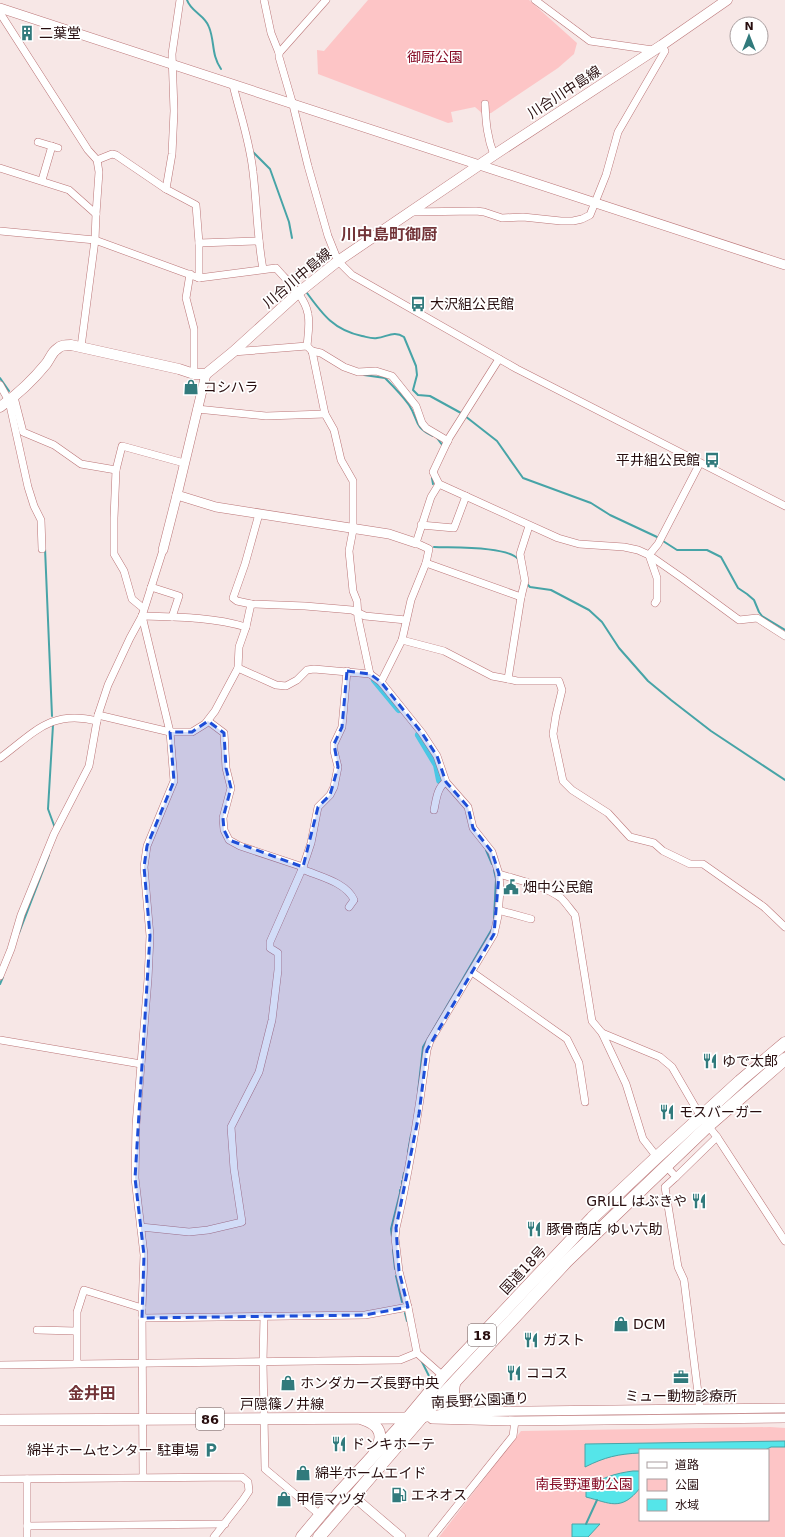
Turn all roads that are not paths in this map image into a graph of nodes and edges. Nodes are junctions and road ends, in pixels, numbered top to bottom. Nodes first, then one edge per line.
1 (180, 0) edge
2 (264, 0) edge
3 (326, 0) edge
4 (535, 0) edge
5 (722, 2) edge
6 (0, 8) edge
7 (0, 13) edge
8 (662, 45) junction
9 (654, 50) junction
10 (279, 53) junction
11 (172, 66) junction
12 (233, 85) junction
13 (485, 104) dead end
14 (294, 105) junction
15 (38, 142) dead end
16 (494, 155) junction
17 (97, 160) junction
18 (480, 165) junction
19 (0, 168) edge
20 (42, 180) junction
21 (166, 189) junction
22 (594, 202) junction
23 (411, 212) junction
24 (96, 214) junction
25 (0, 231) edge
26 (95, 240) junction
27 (199, 242) junction
28 (259, 242) junction
29 (338, 261) junction
30 (785, 265) edge
31 (263, 270) junction
32 (190, 274) junction
33 (199, 278) junction
34 (298, 293) junction
35 (81, 347) junction
36 (309, 349) junction
37 (233, 352) junction
38 (499, 359) junction
39 (194, 374) junction
40 (206, 374) junction
41 (0, 385) edge
42 (12, 399) junction
43 (0, 407) edge
44 (197, 409) junction
45 (325, 414) junction
46 (448, 441) junction
47 (700, 463) junction
48 (184, 464) junction
49 (116, 470) junction
50 (439, 484) junction
51 (177, 495) junction
52 (466, 496) junction
53 (785, 506) edge
54 (259, 514) junction
55 (421, 525) junction
56 (529, 526) junction
57 (353, 530) junction
58 (416, 542) junction
59 (42, 549) dead end
60 (163, 550) joint
61 (648, 555) junction
62 (426, 563) junction
63 (150, 587) junction
64 (521, 598) junction
65 (654, 603) dead end
66 (251, 604) junction
67 (143, 612) junction
68 (358, 612) junction
69 (172, 616) junction
70 (406, 620) junction
71 (246, 628) junction
72 (785, 636) edge
73 (402, 640) junction
74 (238, 668) junction
75 (347, 672) junction
76 (370, 674) junction
77 (508, 679) junction
78 (382, 682) junction
79 (97, 718) junction
80 (208, 721) junction
81 (170, 732) junction
82 (0, 758) edge
83 (446, 782) junction
84 (434, 810) dead end
85 (302, 868) junction
86 (500, 874) junction
87 (349, 907) dead end
88 (498, 910) junction
89 (531, 919) dead end
90 (785, 927) edge
91 (472, 972) junction
92 (0, 976) edge
93 (602, 1033) junction
94 (0, 1040) edge
95 (785, 1043) edge
96 (785, 1059) edge
97 (140, 1064) junction
98 (585, 1102) dead end
99 (705, 1121) junction
100 (716, 1137) junction
101 (657, 1157) junction
102 (666, 1166) junction
103 (676, 1176) junction
104 (141, 1227) junction
105 (785, 1241) edge
106 (408, 1307) junction
107 (142, 1308) junction
108 (264, 1316) junction
109 (142, 1318) junction
110 (37, 1330) dead end
111 (76, 1330) junction
112 (417, 1353) junction
113 (263, 1362) junction
114 (142, 1363) junction
115 (77, 1364) junction
116 (0, 1365) edge
117 (443, 1376) junction
118 (459, 1376) junction
119 (785, 1408) edge
120 (700, 1409) junction
121 (471, 1413) junction
122 (264, 1418) junction
123 (358, 1418) junction
124 (408, 1418) junction
125 (421, 1418) junction
126 (785, 1418) edge
127 (0, 1420) edge
128 (142, 1420) junction
129 (515, 1421) junction
130 (374, 1453) junction
131 (143, 1477) junction
132 (0, 1479) edge
133 (27, 1479) junction
134 (360, 1502) dead end
135 (320, 1515) junction
136 (225, 1524) junction
137 (27, 1526) junction
138 (28, 1537) edge
139 (214, 1537) edge
140 (302, 1537) edge
141 (319, 1537) edge
142 (401, 1537) edge
143 (432, 1537) edge

1 - 11 street
2 - 10 street
3 - 10 street
4 - 9 street
5 - 8 main road, 川合川中島線
6 - 11 street
7 - 17 street
8 - 9 main road, 川合川中島線
8 - 22 street
9 - 16 main road, 川合川中島線
10 - 14 street
11 - 12 street
11 - 21 street
12 - 14 street
12 - 28 street
13 - 16 street
14 - 18 street
14 - 29 street
15 - 20 street
16 - 18 main road, 川合川中島線
17 - 21 street
17 - 24 street
18 - 22 street
18 - 23 main road, 川合川中島線
19 - 20 street
20 - 24 street
21 - 27 street
22 - 23 street
22 - 30 street
23 - 29 main road, 川合川中島線
24 - 26 street
25 - 26 street
26 - 32 street
26 - 35 street
27 - 28 street
27 - 33 street
28 - 31 street
29 - 34 main road, 川合川中島線
29 - 38 street
31 - 33 street
31 - 34 street
32 - 33 street
32 - 39 street
34 - 36 street
34 - 37 main road, 川合川中島線
35 - 39 main road
35 - 42 main road
36 - 37 street
36 - 45 street
36 - 46 street
37 - 40 main road, 川合川中島線
38 - 46 street
38 - 47 street
39 - 40 main road
40 - 44 street
41 - 42 street
42 - 43 main road
42 - 49 street
42 - 59 street
44 - 45 street
44 - 48 street
45 - 57 street
46 - 50 street
47 - 53 street
47 - 61 street
48 - 49 street
48 - 51 street
49 - 67 street
50 - 52 street
50 - 55 street
51 - 54 street
51 - 60 street
52 - 55 street
52 - 56 street
54 - 57 street
54 - 66 street
55 - 58 street
56 - 61 street
56 - 64 street
57 - 58 street
57 - 68 street
58 - 62 street
60 - 63 street
61 - 65 street
61 - 72 street
62 - 64 street
62 - 70 street
63 - 67 street
63 - 69 street
64 - 77 street
66 - 68 street
66 - 71 street
67 - 69 street
67 - 79 street
67 - 81 street
68 - 70 street
68 - 76 street
69 - 71 street
70 - 73 street
71 - 74 street
73 - 77 street
73 - 78 street
74 - 75 street
74 - 80 street
75 - 76 street
75 - 85 street
76 - 78 street
77 - 90 street
78 - 83 street
79 - 81 street
79 - 82 street
79 - 92 street
80 - 81 street
80 - 85 street
81 - 97 street
83 - 84 street
83 - 86 street
85 - 87 street
85 - 104 street
86 - 88 street
86 - 93 street
88 - 89 street
88 - 91 street
91 - 98 street
91 - 106 street
93 - 99 street
93 - 101 street
94 - 97 street
95 - 99 highway, 国道18号 / 18
96 - 99 highway, 国道18号 / 18
97 - 104 street
99 - 100 street
99 - 101 highway, 国道18号 / 18
99 - 102 highway, 国道18号 / 18
100 - 103 street
100 - 105 street
101 - 117 highway, 国道18号 / 18
102 - 103 street
102 - 118 highway, 国道18号 / 18
103 - 120 street
104 - 107 street
106 - 108 street
106 - 112 street
107 - 109 street
107 - 111 street
108 - 109 street
108 - 113 street
109 - 114 street
110 - 111 street
111 - 115 street
112 - 113 street
112 - 117 street
113 - 114 street
113 - 122 street
114 - 115 street
114 - 128 street
115 - 116 street
117 - 124 highway, 国道18号 / 18
118 - 121 street
118 - 125 highway, 国道18号 / 18
119 - 120 street, 南長野公園通り
120 - 121 street, 南長野公園通り
121 - 125 street, 南長野公園通り
122 - 123 main road, 戸隠篠ノ井線 / 86
122 - 128 main road, 戸隠篠ノ井線 / 86
122 - 135 street
123 - 124 main road, 戸隠篠ノ井線 / 86
123 - 130 main road
124 - 125 main road, 戸隠篠ノ井線 / 86
124 - 130 highway, 国道18号 / 18
125 - 129 street, 南長野公園通り
125 - 141 highway, 国道18号 / 18
126 - 129 street, 南長野公園通り
127 - 128 main road, 戸隠篠ノ井線 / 86
128 - 131 street
129 - 143 street
130 - 135 highway, 国道18号 / 18
131 - 133 street
131 - 136 street
132 - 133 street
133 - 137 street
134 - 142 street
135 - 140 highway, 国道18号 / 18
136 - 137 street
136 - 139 street
137 - 138 street

